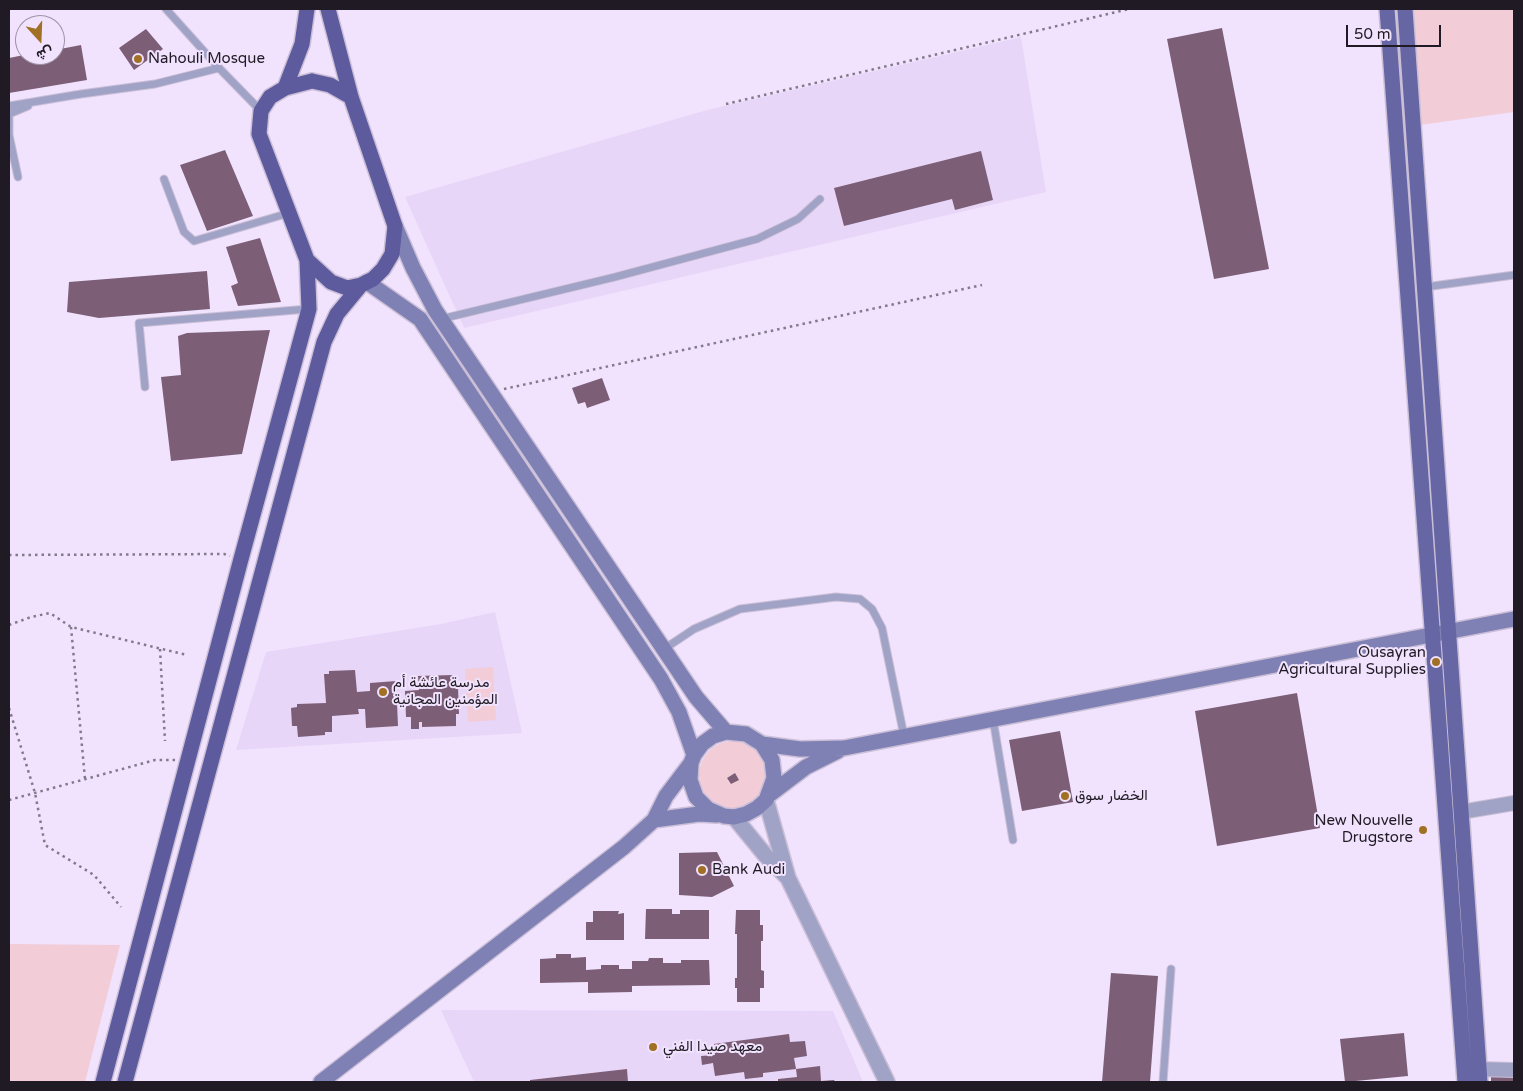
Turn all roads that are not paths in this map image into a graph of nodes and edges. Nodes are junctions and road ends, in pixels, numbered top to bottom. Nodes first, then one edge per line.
1 (166, 9) edge
2 (307, 9) edge
3 (328, 9) edge
4 (1387, 9) edge
5 (1405, 9) edge
6 (219, 68) junction
7 (285, 88) junction
8 (351, 98) junction
9 (40, 101) junction
10 (9, 106) edge
11 (261, 112) junction
12 (9, 114) edge
13 (9, 118) edge
14 (18, 177) dead end
15 (164, 179) dead end
16 (820, 199) dead end
17 (289, 213) junction
18 (1402, 219) junction
19 (1420, 219) junction
20 (395, 226) junction
21 (307, 260) junction
22 (1514, 275) edge
23 (364, 284) junction
24 (1425, 287) junction
25 (309, 309) junction
26 (441, 319) junction
27 (145, 387) dead end
28 (1424, 511) junction
29 (1440, 511) junction
30 (1514, 619) edge
31 (1449, 632) junction
32 (1433, 635) junction
33 (664, 649) junction
34 (994, 719) junction
35 (726, 732) junction
36 (904, 736) junction
37 (762, 744) junction
38 (1457, 744) junction
39 (1440, 745) junction
40 (844, 748) junction
41 (692, 759) junction
42 (767, 798) junction
43 (1514, 803) edge
44 (1461, 812) junction
45 (729, 816) junction
46 (654, 820) junction
47 (1014, 840) dead end
48 (788, 878) junction
49 (1171, 969) dead end
50 (1514, 1070) edge
51 (1479, 1076) edge
52 (103, 1082) edge
53 (125, 1082) edge
54 (321, 1082) edge
55 (887, 1082) edge
56 (1163, 1082) edge
57 (1465, 1082) edge

1 - 6 lane
2 - 7 highway
3 - 8 highway
4 - 18 main road
5 - 19 main road
6 - 9 lane
6 - 11 lane
7 - 8 highway
7 - 11 highway
8 - 20 highway
9 - 10 lane
9 - 12 lane
11 - 17 highway
13 - 14 lane
15 - 17 lane
16 - 26 lane
17 - 21 highway
18 - 19 main road
18 - 28 main road
19 - 24 main road
20 - 23 highway
20 - 26 main road
21 - 23 highway
21 - 25 highway
22 - 24 lane
23 - 41 main road
23 - 53 highway
24 - 29 main road
25 - 27 lane
25 - 52 highway
26 - 33 main road
28 - 29 main road
28 - 32 main road
29 - 31 main road
30 - 31 main road
31 - 32 main road
31 - 38 main road
32 - 34 main road
32 - 39 main road
33 - 35 main road
33 - 36 lane
34 - 36 main road
34 - 47 lane
35 - 37 main road
35 - 41 main road
36 - 40 main road
37 - 40 main road
37 - 42 main road
38 - 39 main road
38 - 44 main road
39 - 57 main road
40 - 42 main road
41 - 45 main road
41 - 46 main road
42 - 45 main road
42 - 48 street
43 - 44 street
44 - 51 main road
45 - 46 main road
45 - 48 street
46 - 54 main road
48 - 55 street
49 - 56 lane
50 - 51 street

